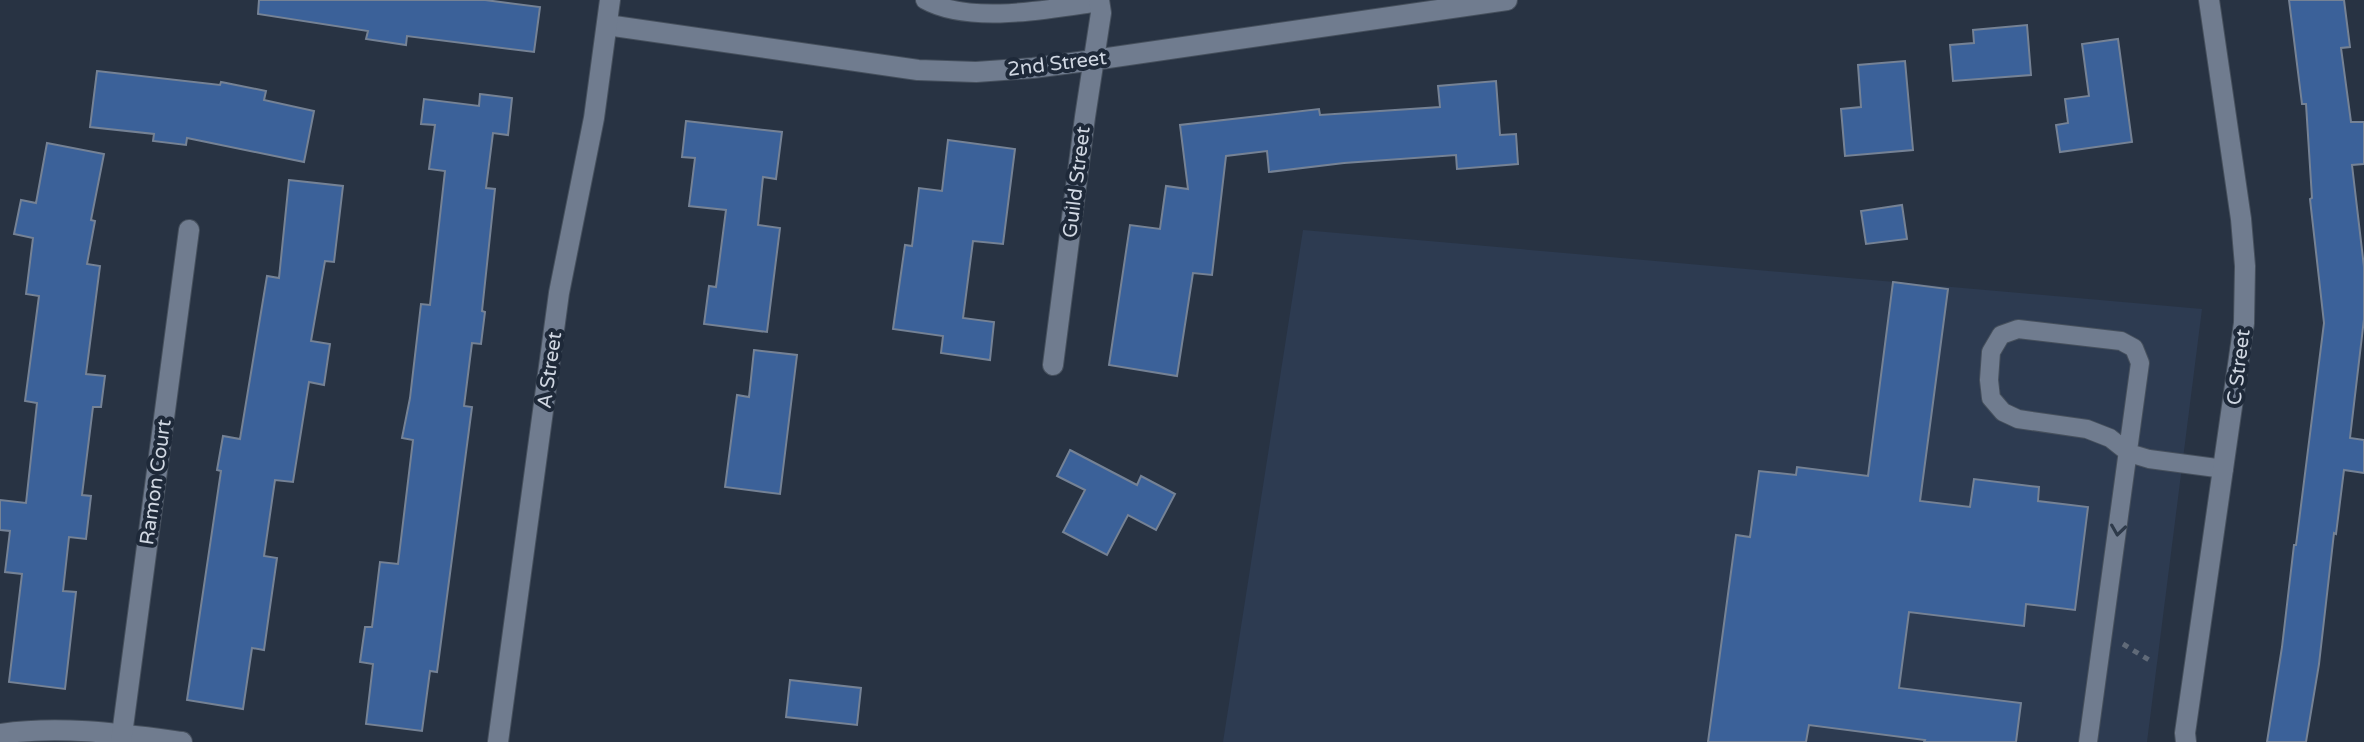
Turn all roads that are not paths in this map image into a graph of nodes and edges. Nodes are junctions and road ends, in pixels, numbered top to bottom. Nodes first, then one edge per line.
1 (610, 0) edge
2 (925, 0) edge
3 (1507, 0) edge
4 (2209, 0) edge
5 (1099, 1) edge
6 (607, 25) junction
7 (1094, 60) junction
8 (189, 230) dead end
9 (1053, 365) dead end
10 (2129, 453) junction
11 (2224, 469) junction
12 (0, 734) edge
13 (121, 738) edge
14 (2184, 739) edge
15 (182, 742) edge
16 (498, 742) edge
17 (2088, 742) edge

1 - 6 street, A Street
2 - 5 lane
3 - 7 street, 2nd Street
4 - 11 street, C Street
5 - 7 street, Guild Street
6 - 7 street, 2nd Street
6 - 16 street, A Street
7 - 9 street, Guild Street
8 - 13 street, Ramon Court
10 - 10 lane
10 - 11 lane
10 -> 17 lane
11 - 14 street, C Street
12 - 13 street
13 - 15 street

